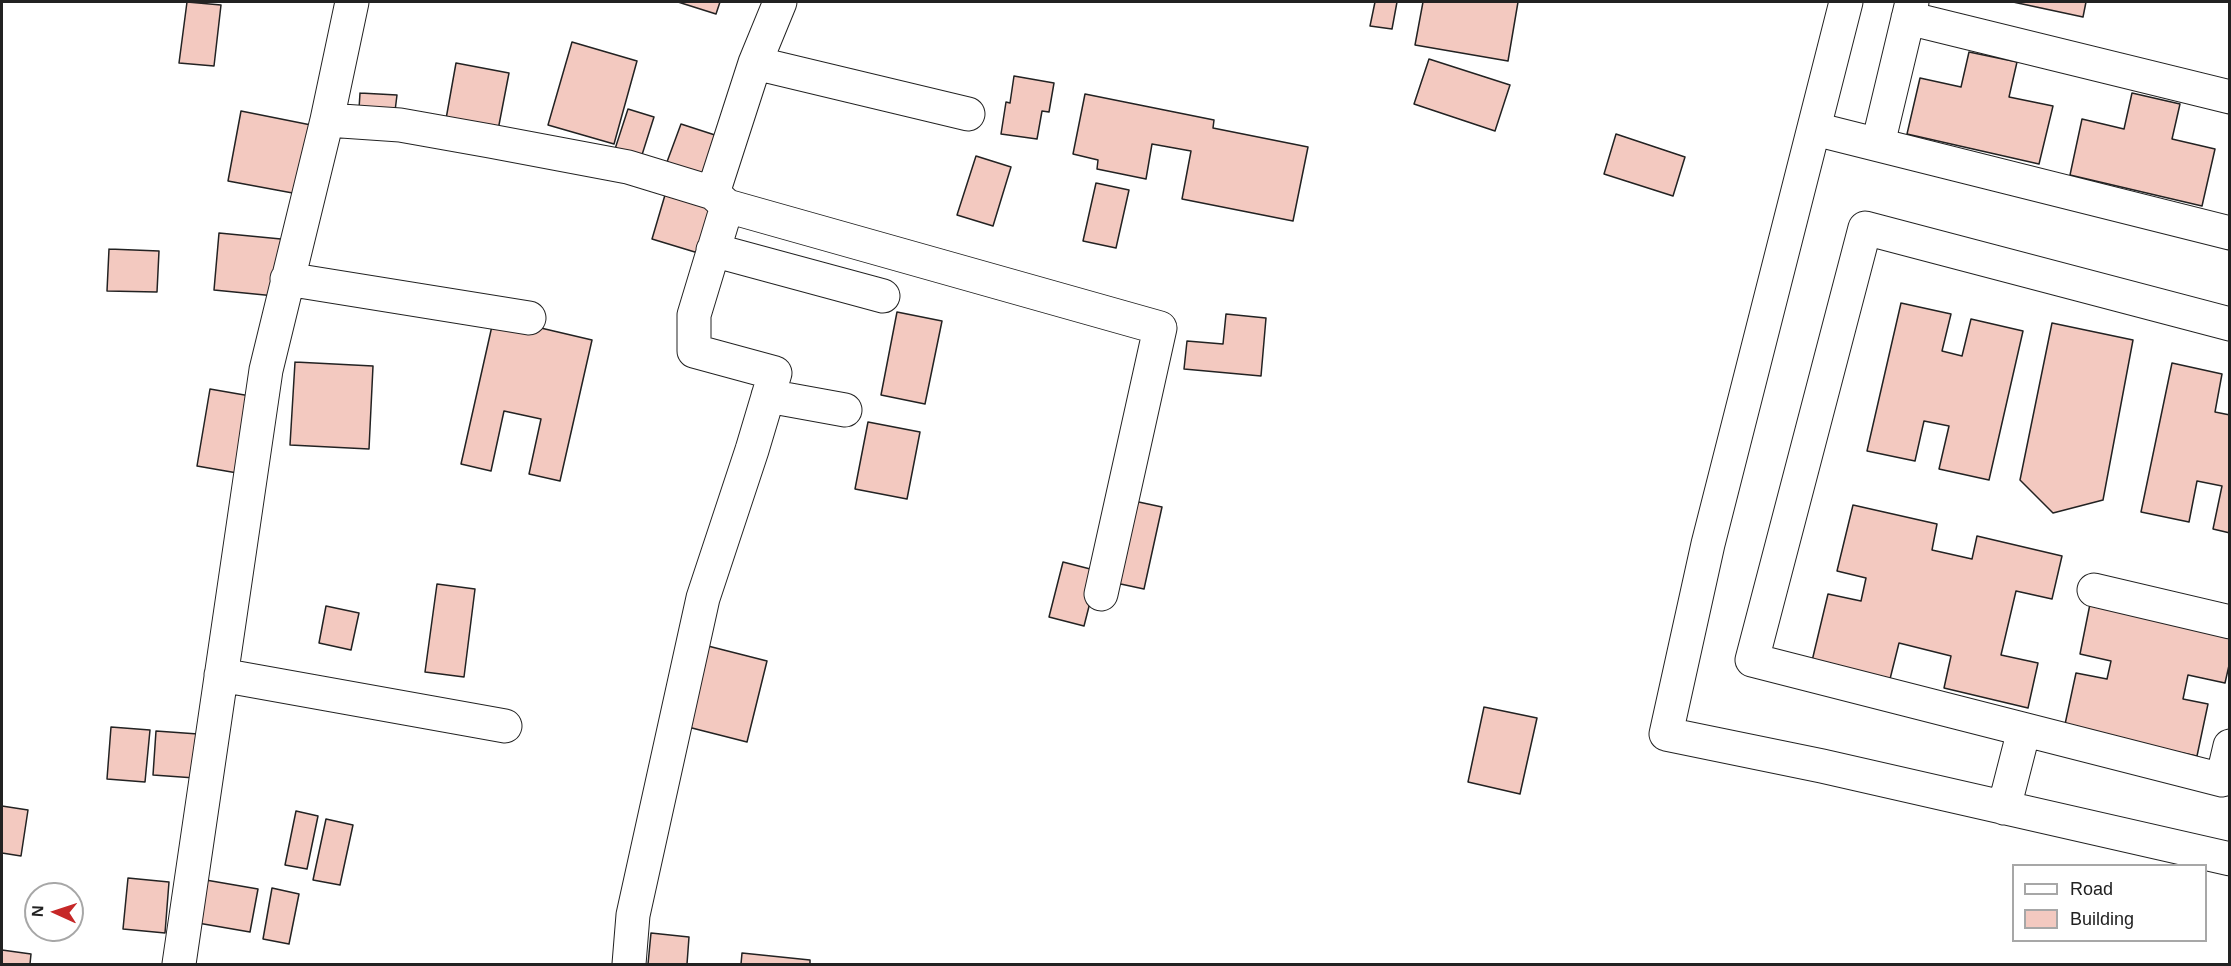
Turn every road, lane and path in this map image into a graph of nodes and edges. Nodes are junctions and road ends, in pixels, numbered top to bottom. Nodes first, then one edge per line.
1 (352, 2) edge
2 (780, 2) edge
3 (1846, 2) edge
4 (1910, 10) edge
5 (755, 63) junction
6 (2229, 97) edge
7 (968, 114) dead end
8 (327, 120) junction
9 (1815, 129) junction
10 (1878, 144) junction
11 (720, 199) junction
12 (2229, 233) edge
13 (713, 250) junction
14 (287, 279) junction
15 (883, 296) dead end
16 (529, 318) dead end
17 (2229, 324) edge
18 (768, 396) junction
19 (845, 410) dead end
20 (2094, 590) dead end
21 (1101, 594) dead end
22 (2229, 622) edge
23 (222, 675) junction
24 (505, 726) dead end
25 (2024, 730) junction
26 (2229, 746) edge
27 (2004, 808) junction
28 (2229, 859) edge
29 (179, 964) edge
30 (629, 964) edge

1 - 8 street
2 - 5 street
3 - 9 street
4 - 6 street
4 - 10 street
5 - 7 street
5 - 11 street
8 - 11 street
8 - 14 street
9 - 10 street
9 - 27 street
10 - 12 street
11 - 13 street
11 - 21 street
13 - 15 street
13 - 18 street
14 - 16 street
14 - 23 street
17 - 25 street
18 - 19 street
18 - 30 street
20 - 22 street
23 - 24 street
23 - 29 street
25 - 26 street
25 - 27 street
27 - 28 street

